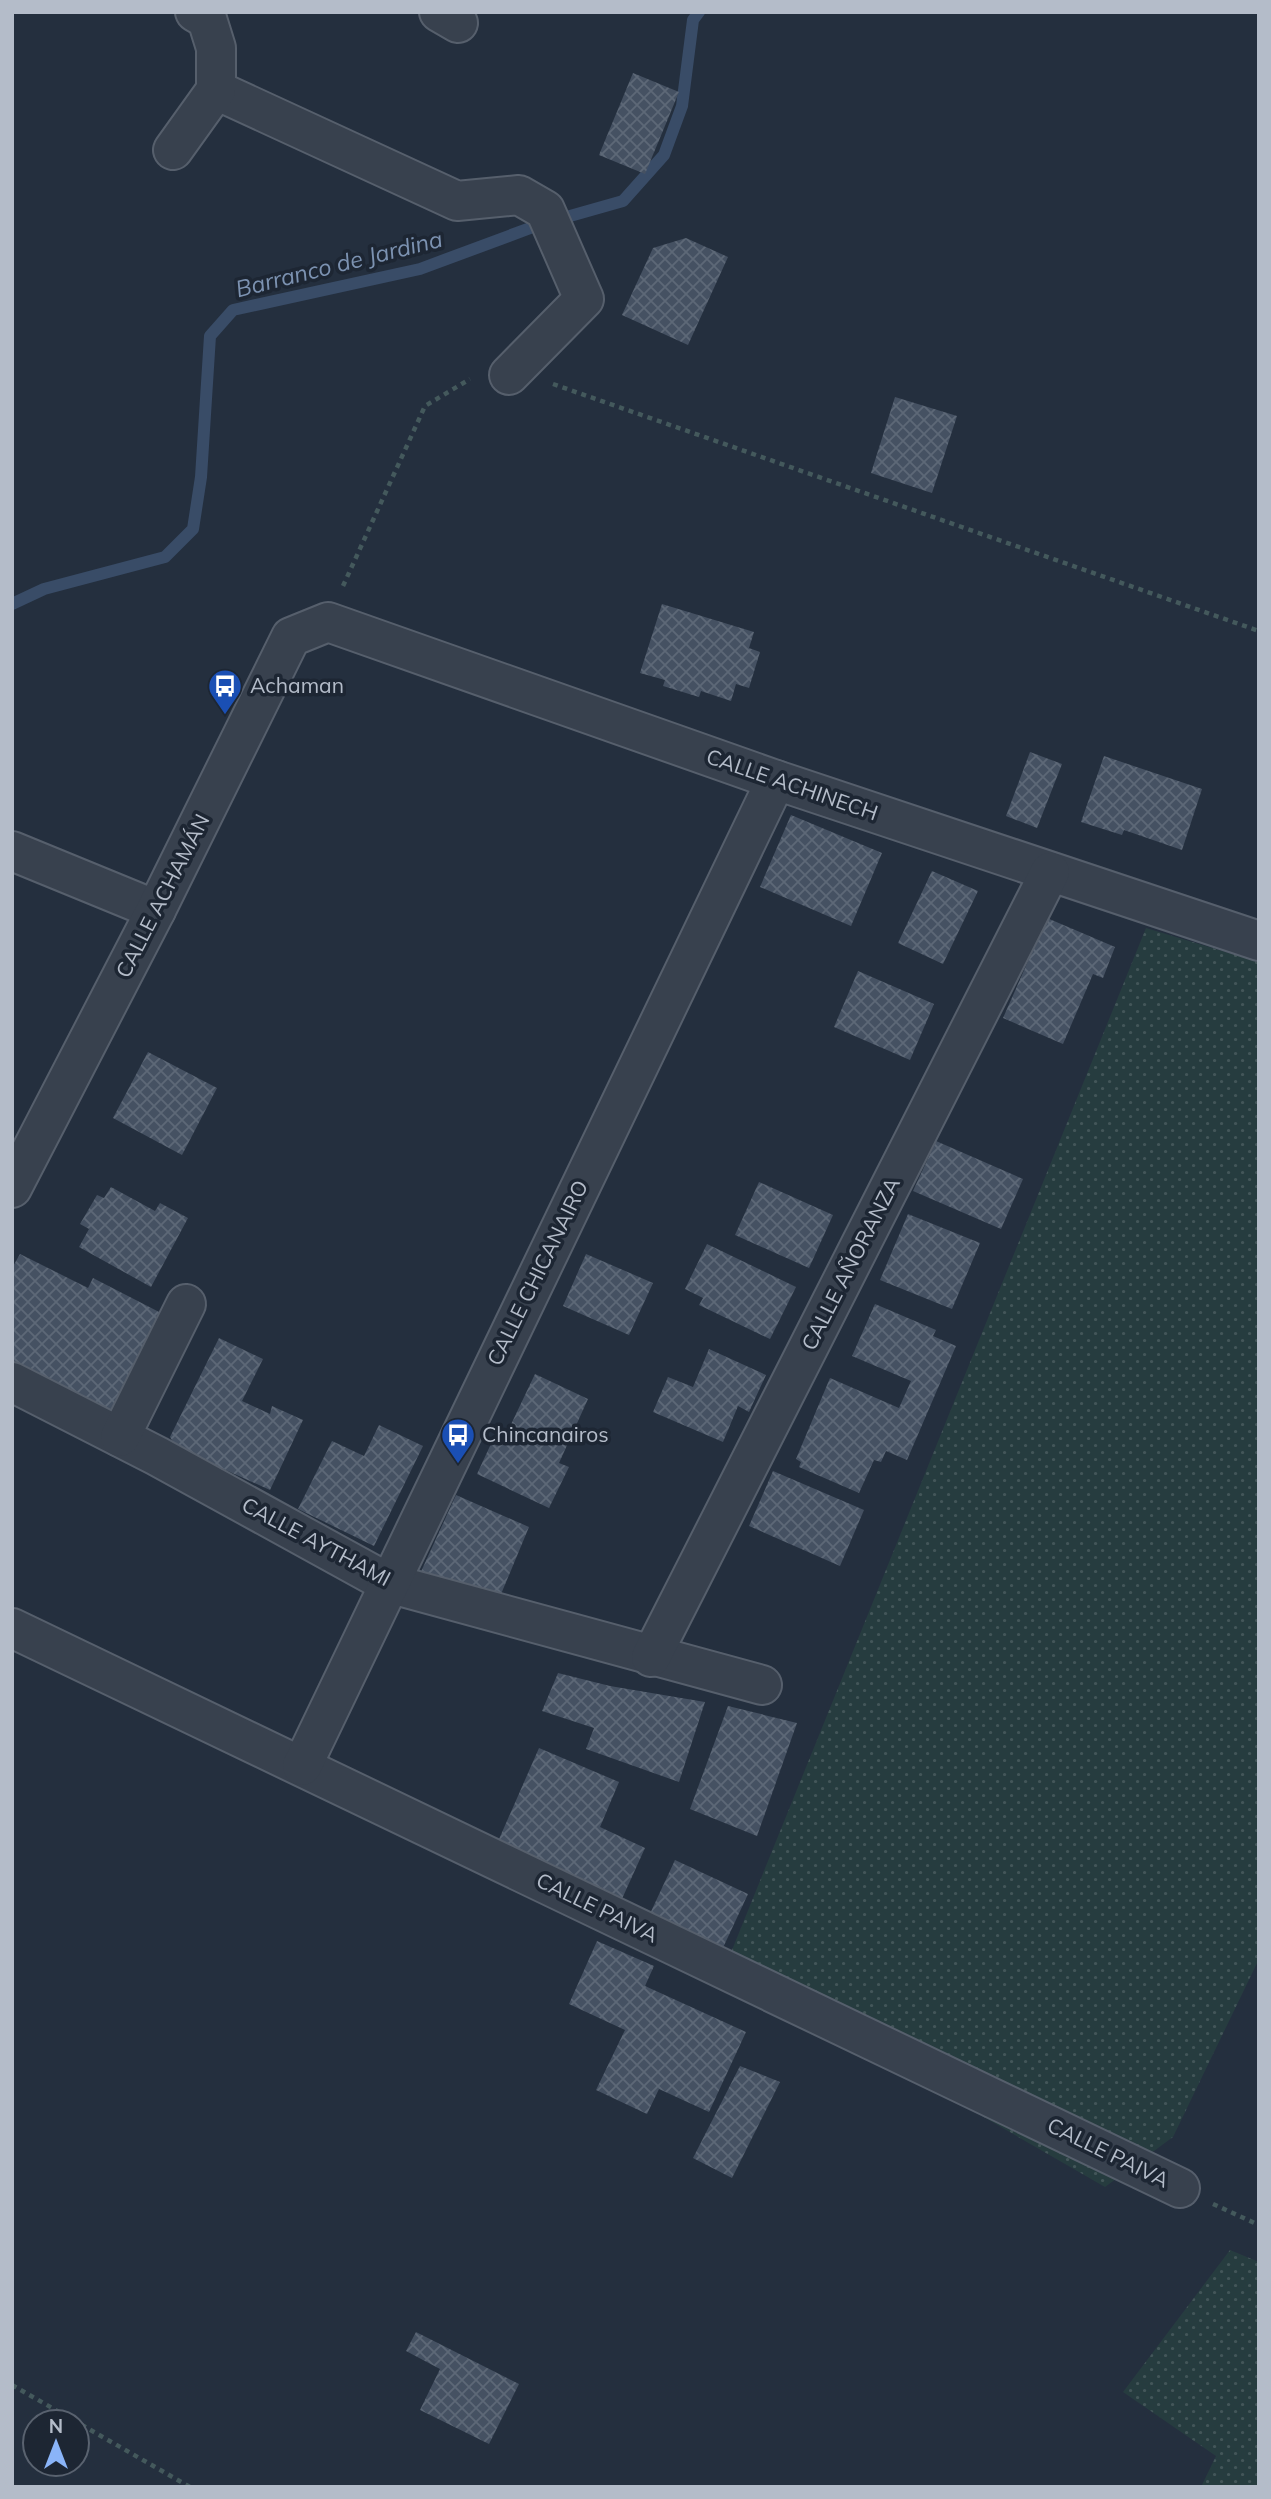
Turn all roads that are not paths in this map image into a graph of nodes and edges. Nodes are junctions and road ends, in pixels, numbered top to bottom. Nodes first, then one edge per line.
1 (195, 12) edge
2 (216, 90) junction
3 (173, 150) dead end
4 (509, 375) road end
5 (328, 622) joint
6 (776, 780) junction
7 (12, 851) edge
8 (1051, 872) junction
9 (156, 911) junction
10 (1259, 941) edge
11 (12, 1188) edge
12 (186, 1304) dead end
13 (12, 1382) edge
14 (120, 1437) junction
15 (388, 1583) junction
16 (12, 1628) edge
17 (651, 1657) junction
18 (762, 1685) dead end
19 (302, 1766) junction
20 (1180, 2188) road end

1 - 2 street
2 - 3 street
2 - 4 street
5 - 6 street, CALLE ACHINECH
5 - 9 street, CALLE ACHAMÁN
6 - 8 street, CALLE ACHINECH
6 - 15 street, CALLE CHICANAIRO
7 - 9 street
8 - 10 street, CALLE ACHINECH
8 - 17 street, CALLE AÑORANZA
9 - 11 street, CALLE ACHAMÁN
12 - 14 street
13 - 14 street, CALLE AYTHAMI
14 - 15 street, CALLE AYTHAMI
15 - 17 street, CALLE AYTHAMI
15 - 19 street, CALLE CHICANAIRO
16 - 19 street, CALLE PAIVA
17 - 18 street, CALLE AYTHAMI
19 - 20 street, CALLE PAIVA

